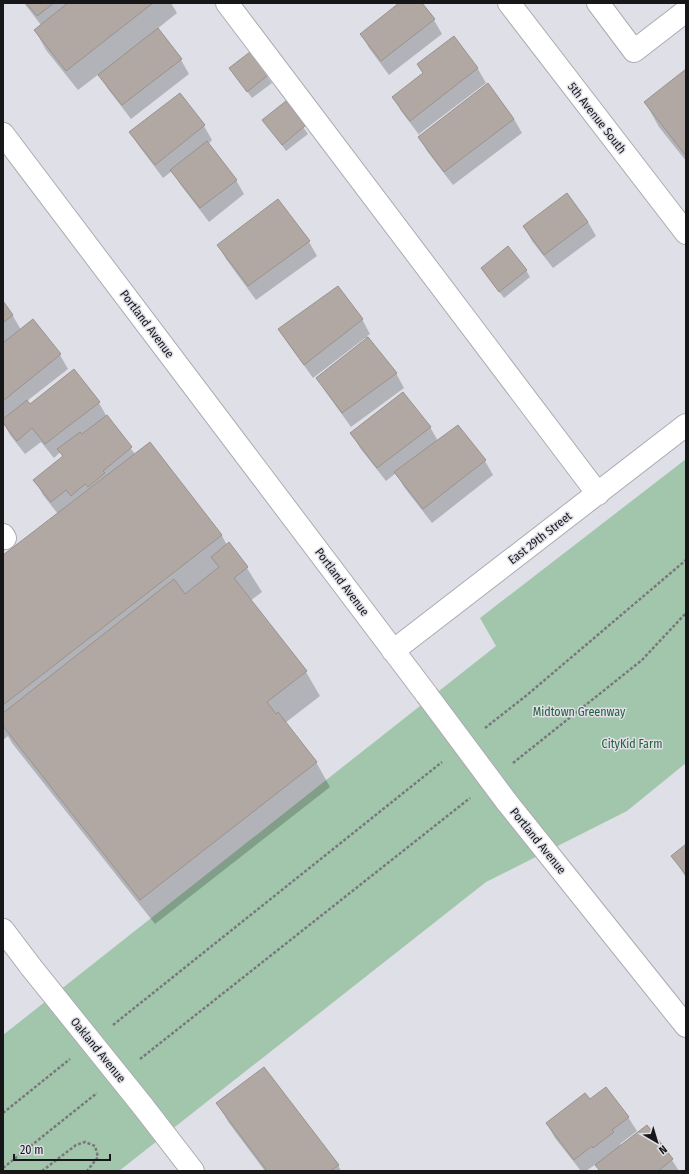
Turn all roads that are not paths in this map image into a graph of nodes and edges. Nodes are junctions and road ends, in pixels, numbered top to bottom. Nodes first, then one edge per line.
1 (227, 3) edge
2 (509, 3) edge
3 (598, 3) edge
4 (686, 11) edge
5 (3, 134) edge
6 (686, 233) edge
7 (686, 425) edge
8 (598, 494) junction
9 (393, 651) junction
10 (3, 930) edge
11 (686, 1026) edge
12 (193, 1171) edge

1 - 8 street
2 - 6 street, 5th Avenue South
3 - 4 street
5 - 9 street, Portland Avenue
7 - 8 street, East 29th Street
8 - 9 street, East 29th Street
9 - 11 street, Portland Avenue, bridge
10 - 12 street, Oakland Avenue, bridge

